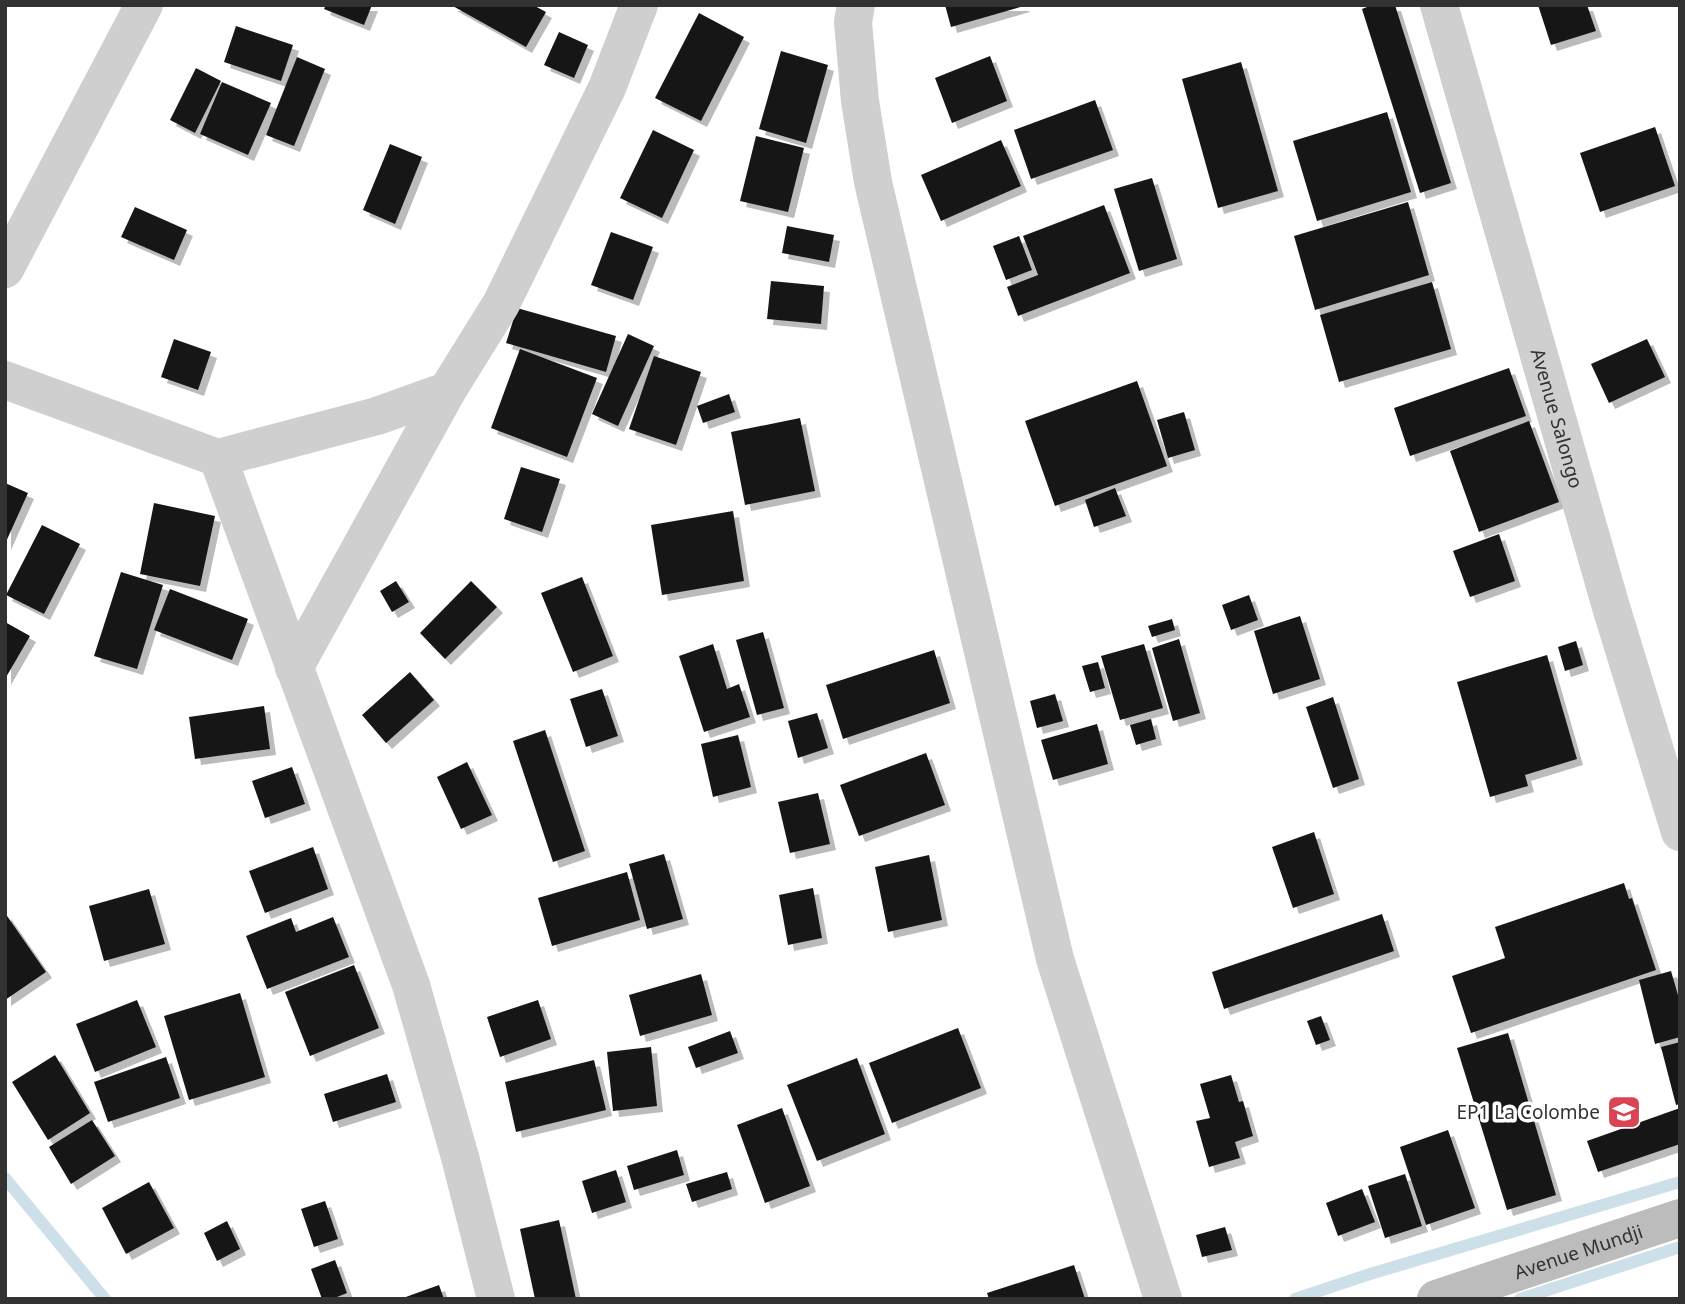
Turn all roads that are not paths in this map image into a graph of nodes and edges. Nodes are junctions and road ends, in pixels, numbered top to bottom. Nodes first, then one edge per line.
1 (639, 5) edge
2 (856, 5) edge
3 (1439, 5) edge
4 (136, 8) edge
5 (5, 269) edge
6 (5, 380) edge
7 (447, 391) junction
8 (218, 458) junction
9 (294, 668) junction
10 (1680, 831) edge
11 (1680, 1218) edge
12 (496, 1299) edge
13 (1163, 1299) edge
14 (1436, 1299) edge

1 - 7 street
2 - 13 street
3 - 10 street, Avenue Salongo
4 - 5 street
6 - 8 street
7 - 8 street
7 - 9 street
8 - 9 street
9 - 12 street
11 - 14 street, Avenue Mundji

